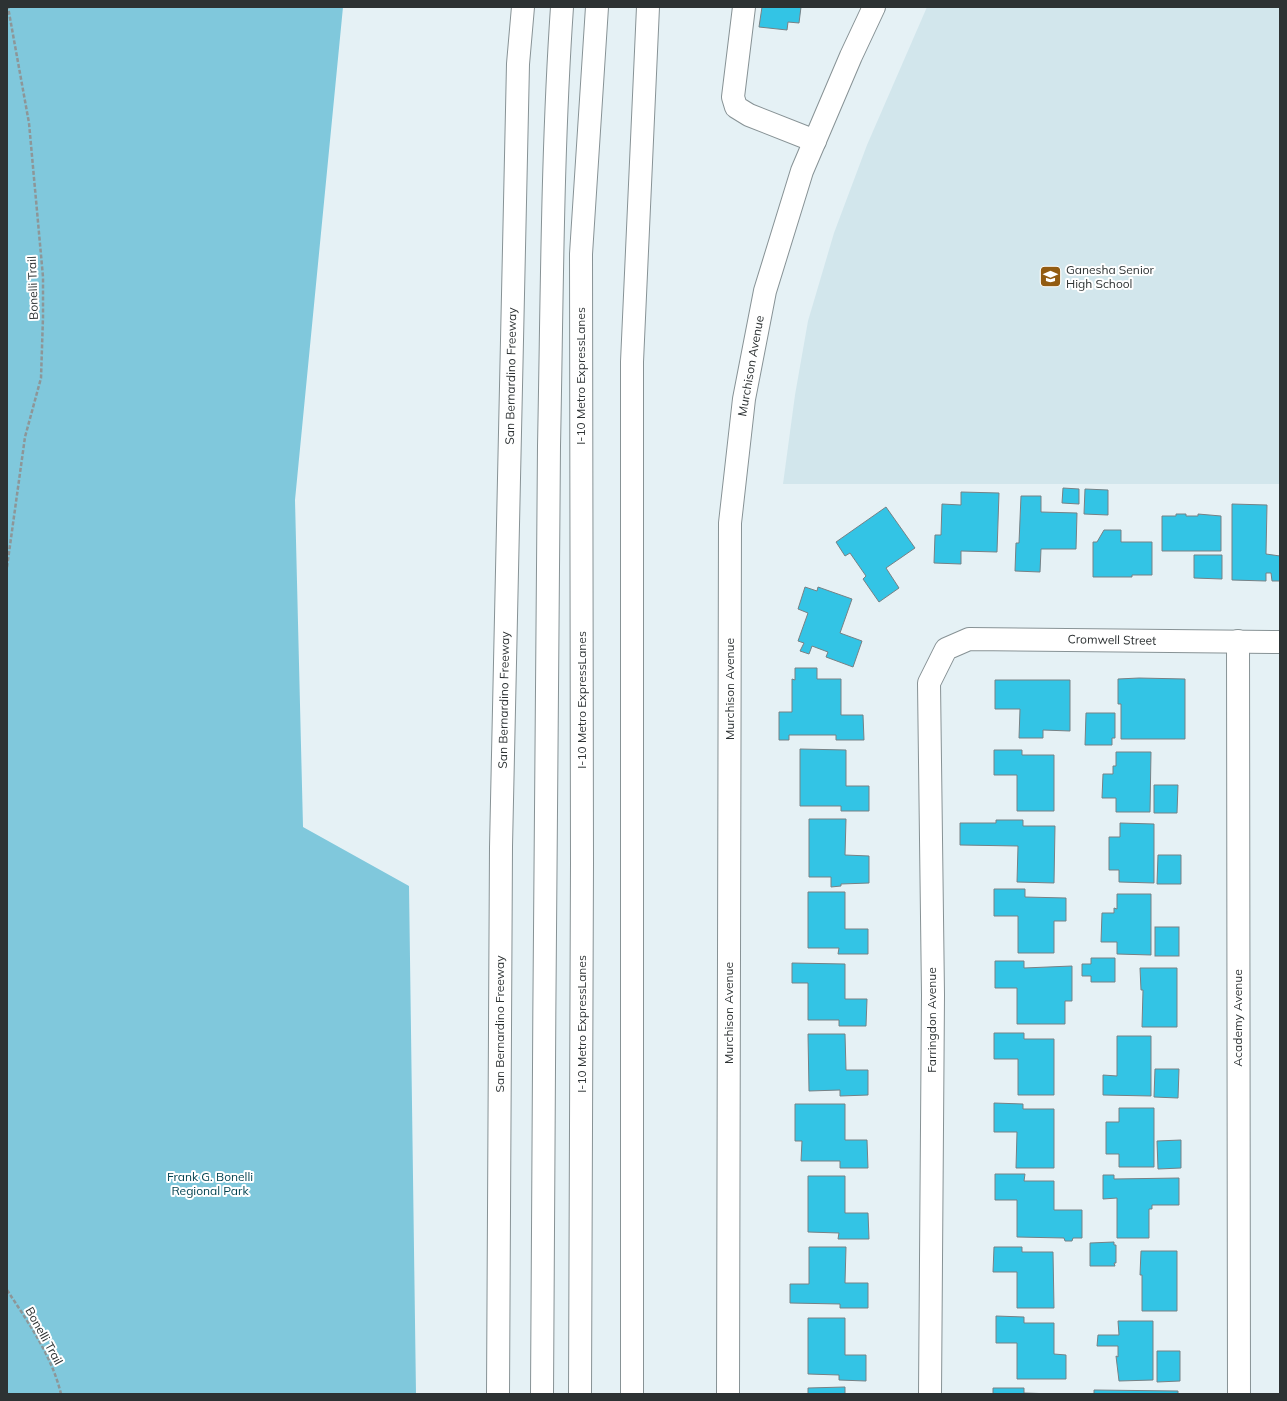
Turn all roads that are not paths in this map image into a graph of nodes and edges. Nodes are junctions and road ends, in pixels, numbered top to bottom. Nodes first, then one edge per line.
1 (523, 7) edge
2 (562, 7) edge
3 (598, 7) edge
4 (648, 7) edge
5 (744, 7) edge
6 (874, 7) edge
7 (815, 141) junction
8 (1238, 642) junction
9 (1280, 642) edge
10 (946, 649) joint
11 (498, 1394) edge
12 (542, 1394) edge
13 (580, 1394) edge
14 (632, 1394) edge
15 (728, 1394) edge
16 (930, 1394) edge
17 (1239, 1394) edge

1 - 11 main road, San Bernardino Freeway
2 - 12 main road
3 - 13 main road, I-10 Metro ExpressLanes
4 - 14 main road
5 - 7 main road
6 - 7 main road, Murchison Avenue
7 - 15 main road, Murchison Avenue
8 - 9 main road, Cromwell Street
8 - 10 main road, Cromwell Street
8 - 17 main road, Academy Avenue
10 - 16 main road, Farringdon Avenue

